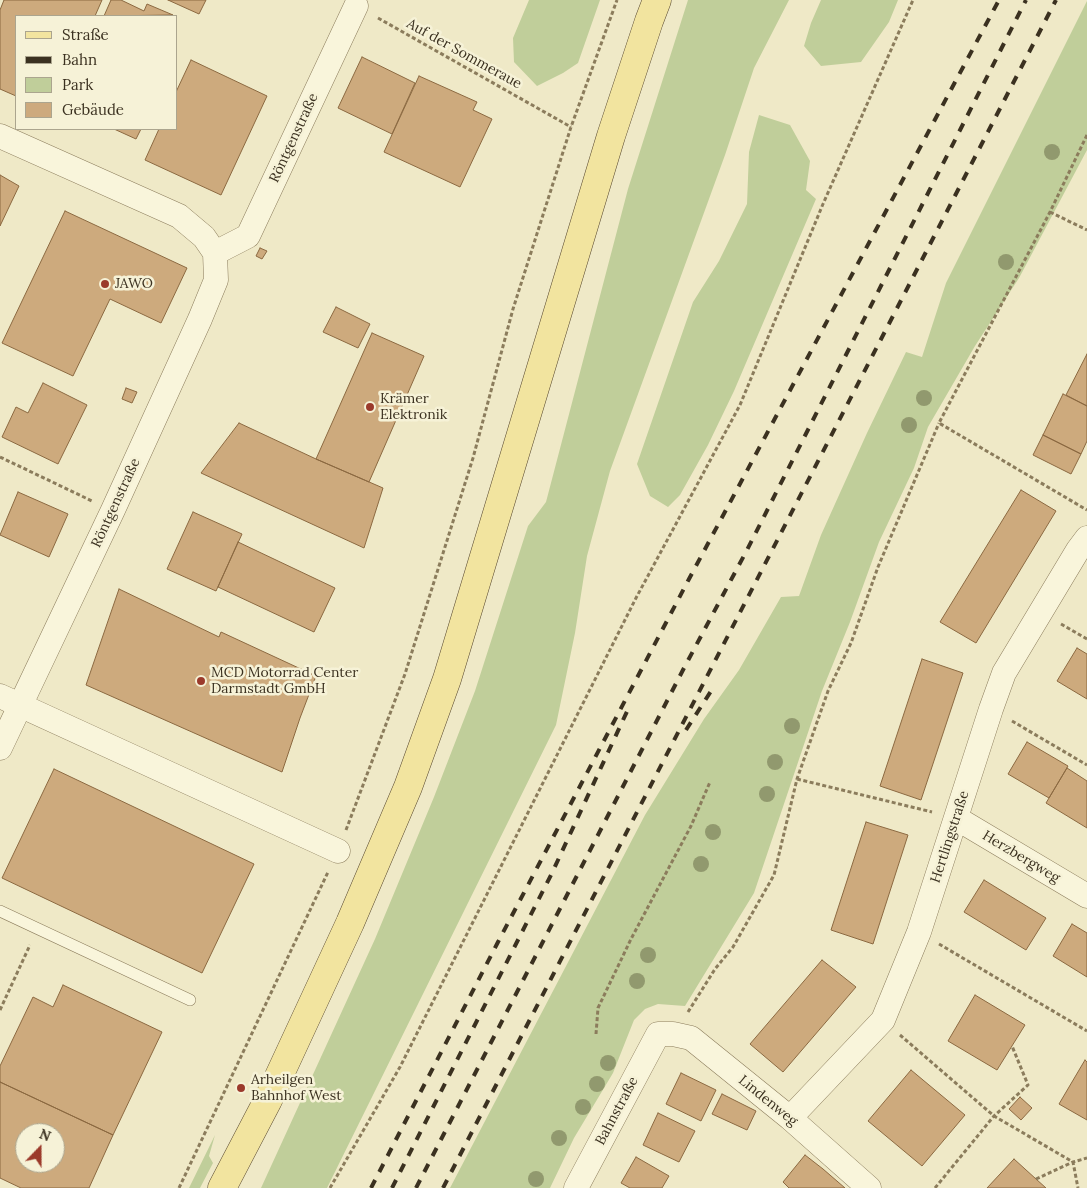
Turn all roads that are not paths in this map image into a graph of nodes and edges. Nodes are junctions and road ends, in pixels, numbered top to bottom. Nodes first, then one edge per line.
1 (657, 0) edge
2 (356, 6) road end
3 (0, 136) edge
4 (215, 254) junction
5 (1087, 538) edge
6 (10, 701) edge
7 (0, 748) edge
8 (956, 818) junction
9 (338, 852) road end
10 (1087, 896) edge
11 (0, 911) edge
12 (190, 1000) dead end
13 (658, 1034) joint
14 (790, 1118) junction
15 (222, 1188) edge
16 (576, 1188) edge
17 (869, 1188) edge

1 - 15 main road
2 - 4 street, Röntgenstraße
3 - 4 street
4 - 6 street, Röntgenstraße
5 - 8 street, Hertlingstraße
6 - 7 street, Röntgenstraße
6 - 9 street
8 - 10 street, Herzbergweg
8 - 14 street, Hertlingstraße
11 - 12 lane
13 - 14 street, Lindenweg
13 - 16 street, Bahnstraße
14 - 17 street, Lindenweg

